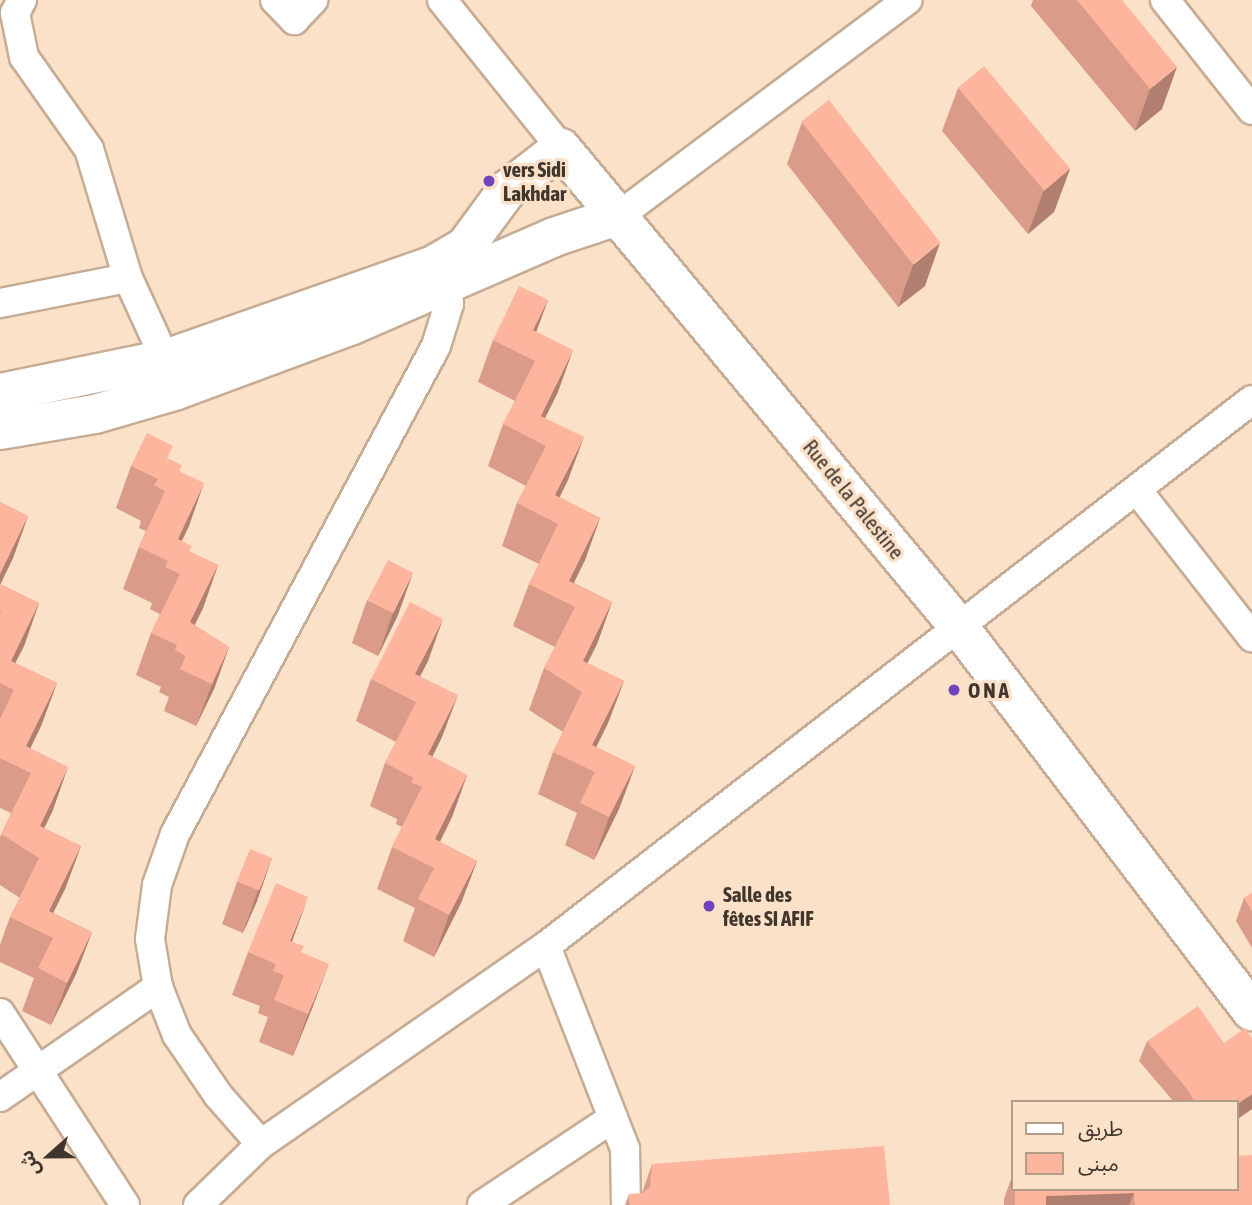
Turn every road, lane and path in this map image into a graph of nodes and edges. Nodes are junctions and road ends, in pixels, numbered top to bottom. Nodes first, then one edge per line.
1 (22, 0) edge
2 (275, 0) edge
3 (313, 0) edge
4 (442, 0) edge
5 (906, 0) edge
6 (1165, 0) edge
7 (1252, 110) edge
8 (561, 148) junction
9 (620, 215) junction
10 (446, 272) junction
11 (128, 278) junction
12 (0, 303) edge
13 (172, 374) junction
14 (0, 393) edge
15 (1252, 400) edge
16 (0, 430) edge
17 (1137, 490) junction
18 (959, 627) junction
19 (1252, 636) edge
20 (546, 946) junction
21 (158, 987) junction
22 (1252, 1011) edge
23 (0, 1013) edge
24 (38, 1072) junction
25 (0, 1097) edge
26 (613, 1118) junction
27 (261, 1144) junction
28 (125, 1205) edge
29 (198, 1205) edge
30 (482, 1205) edge
31 (626, 1205) edge

1 - 11 street
2 - 3 street
4 - 8 street, Rue de la Palestine
5 - 9 street
6 - 7 street
8 - 9 main road, Rue de la Palestine
8 - 10 main road
9 - 10 main road
9 - 18 main road, Rue de la Palestine
10 - 13 main road
10 - 21 street
11 - 12 street
11 - 13 street
13 - 14 main road
13 - 16 main road
15 - 17 street
17 - 18 street
17 - 19 street
18 - 20 street
18 - 22 main road, Rue de la Palestine
20 - 26 street
20 - 27 street
21 - 24 street
21 - 27 street
23 - 24 street
24 - 25 street
24 - 28 street
26 - 30 street
26 - 31 street
27 - 29 street

